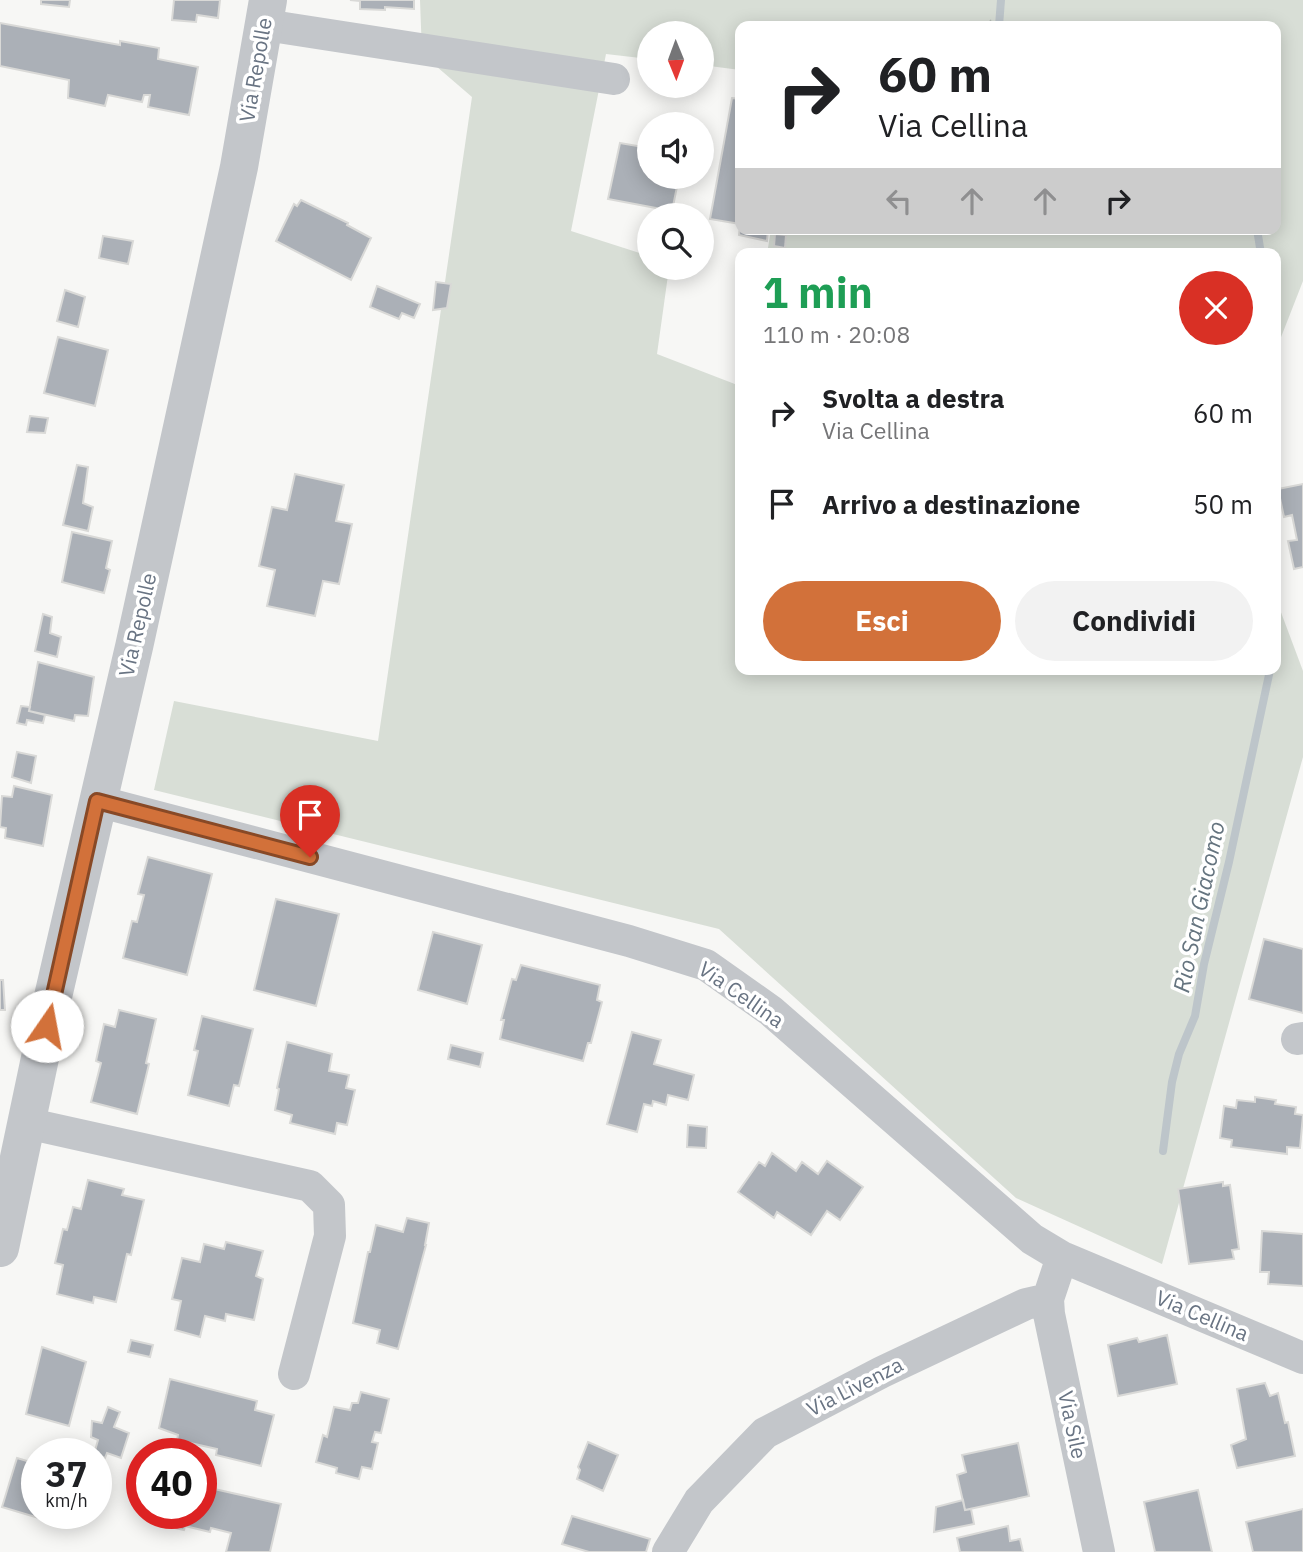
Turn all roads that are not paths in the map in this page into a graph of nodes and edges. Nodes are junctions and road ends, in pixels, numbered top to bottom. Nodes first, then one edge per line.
1 (267, 13) edge
2 (614, 79) dead end
3 (97, 801) junction
4 (15, 1143) edge
5 (0, 1248) edge
6 (1062, 1257) junction
7 (1048, 1298) junction
8 (1303, 1358) edge
9 (294, 1374) dead end
10 (668, 1552) edge
11 (1099, 1552) edge

1 - 2 street
1 - 3 street, Via Repolle
3 - 4 street, Via Repolle
3 - 6 street, Via Cellina
4 - 5 street, Via Repolle
4 - 9 street
6 - 7 street
6 - 8 street, Via Cellina
7 - 10 street, Via Livenza
7 - 11 street, Via Sile

